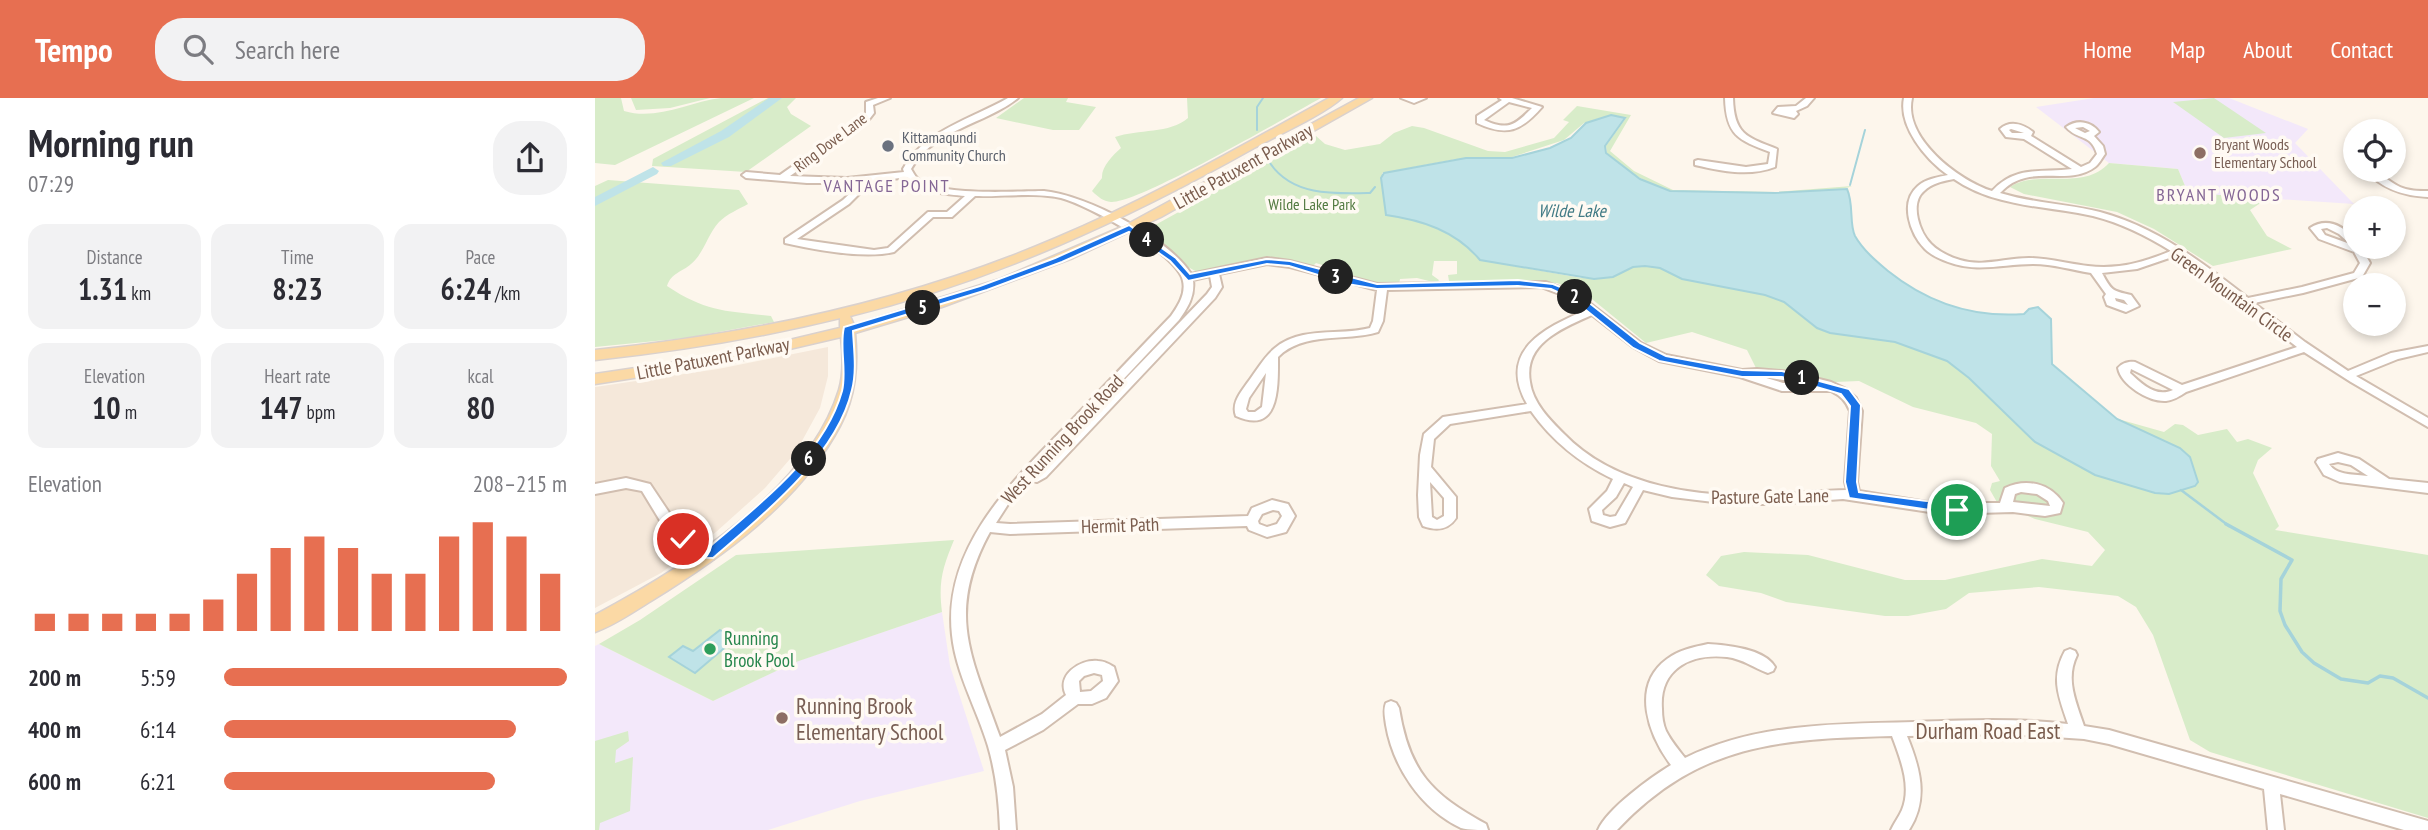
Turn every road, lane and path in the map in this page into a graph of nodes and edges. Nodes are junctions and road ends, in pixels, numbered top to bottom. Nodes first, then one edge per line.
1 (859, 98) edge
2 (885, 98) edge
3 (1014, 98) edge
4 (1337, 98) edge
5 (1367, 98) edge
6 (1376, 98) edge
7 (1405, 98) edge
8 (1422, 98) edge
9 (1728, 98) edge
10 (1810, 98) edge
11 (1908, 98) edge
12 (1505, 99) edge
13 (869, 104) junction
14 (1791, 110) dead end
15 (1326, 121) junction
16 (2090, 135) dead end
17 (2026, 137) dead end
18 (1698, 163) dead end
19 (2080, 170) junction
20 (908, 174) junction
21 (746, 175) dead end
22 (1955, 176) junction
23 (782, 178) junction
24 (867, 182) junction
25 (2385, 182) edge
26 (974, 193) junction
27 (1994, 194) junction
28 (2428, 194) edge
29 (1113, 218) junction
30 (1129, 228) junction
31 (2178, 252) junction
32 (2363, 259) edge
33 (2095, 270) junction
34 (1214, 272) junction
35 (1188, 278) junction
36 (1383, 287) junction
37 (2113, 295) dead end
38 (2247, 301) junction
39 (1594, 311) junction
40 (847, 321) junction
41 (2305, 348) junction
42 (2428, 349) edge
43 (595, 355) edge
44 (1273, 358) junction
45 (2347, 374) junction
46 (595, 379) edge
47 (2182, 389) dead end
48 (1533, 407) junction
49 (2428, 423) edge
50 (1427, 470) dead end
51 (1025, 475) junction
52 (1620, 478) junction
53 (2385, 482) dead end
54 (1640, 485) junction
55 (2428, 488) edge
56 (595, 489) edge
57 (1854, 495) junction
58 (2005, 507) dead end
59 (1252, 521) dead end
60 (987, 527) junction
61 (708, 555) junction
62 (595, 624) edge
63 (2070, 655) dead end
64 (1768, 667) dead end
65 (1075, 697) dead end
66 (1391, 708) dead end
67 (1897, 730) junction
68 (2078, 731) junction
69 (996, 746) junction
70 (1682, 767) junction
71 (2271, 783) junction
72 (2428, 829) edge
73 (1008, 830) edge
74 (1480, 830) edge
75 (1606, 830) edge
76 (1899, 830) edge
77 (2276, 830) edge

1 - 13 street, Ring Dove Lane
2 - 13 street, Ring Dove Lane
3 - 20 street
4 - 29 main road, Little Patuxent Parkway
5 - 15 main road, Little Patuxent Parkway
6 - 15 main road
7 - 8 street
9 - 18 street
10 - 14 street
11 - 22 street, Green Mountain Circle
12 - 12 street
13 - 23 street, Ring Dove Lane
15 - 30 main road, Little Patuxent Parkway
16 - 19 street
17 - 19 street
19 - 27 street
20 - 24 street
20 - 26 street
21 - 23 street
22 - 27 street, Green Mountain Circle
22 - 33 street
23 - 24 street
24 - 26 street
25 - 28 street
26 - 29 street
27 - 31 street, Green Mountain Circle
29 - 30 street
29 - 40 main road, Little Patuxent Parkway
30 - 35 street
30 - 40 main road, Little Patuxent Parkway
31 - 33 street
31 - 38 street, Green Mountain Circle
32 - 38 street
33 - 37 street
34 - 35 street
34 - 36 street
34 - 51 street
35 - 51 street, West Running Brook Road
36 - 39 street
36 - 44 street
38 - 41 street, Green Mountain Circle
39 - 48 street, Pasture Gate Lane
39 - 57 street
40 - 43 main road, Little Patuxent Parkway
40 - 46 main road, Little Patuxent Parkway
40 - 61 main road
41 - 45 street, Green Mountain Circle
41 - 47 street
42 - 45 street
44 - 44 street
45 - 49 street, Green Mountain Circle
48 - 50 street
48 - 52 street, Pasture Gate Lane
51 - 60 street, West Running Brook Road
52 - 54 street, Pasture Gate Lane
52 - 54 street
53 - 55 street
54 - 57 street, Pasture Gate Lane
56 - 61 street
57 - 58 street, Pasture Gate Lane
59 - 60 street, Hermit Path
60 - 69 street, West Running Brook Road
61 - 62 main road
63 - 68 street
64 - 70 street
65 - 69 street
66 - 74 street
67 - 68 street, Durham Road East
67 - 70 street, Durham Road East
67 - 76 street
68 - 71 street, Durham Road East
69 - 73 street, West Running Brook Road
70 - 75 street, Durham Road East
71 - 72 street, Durham Road East
71 - 77 street

